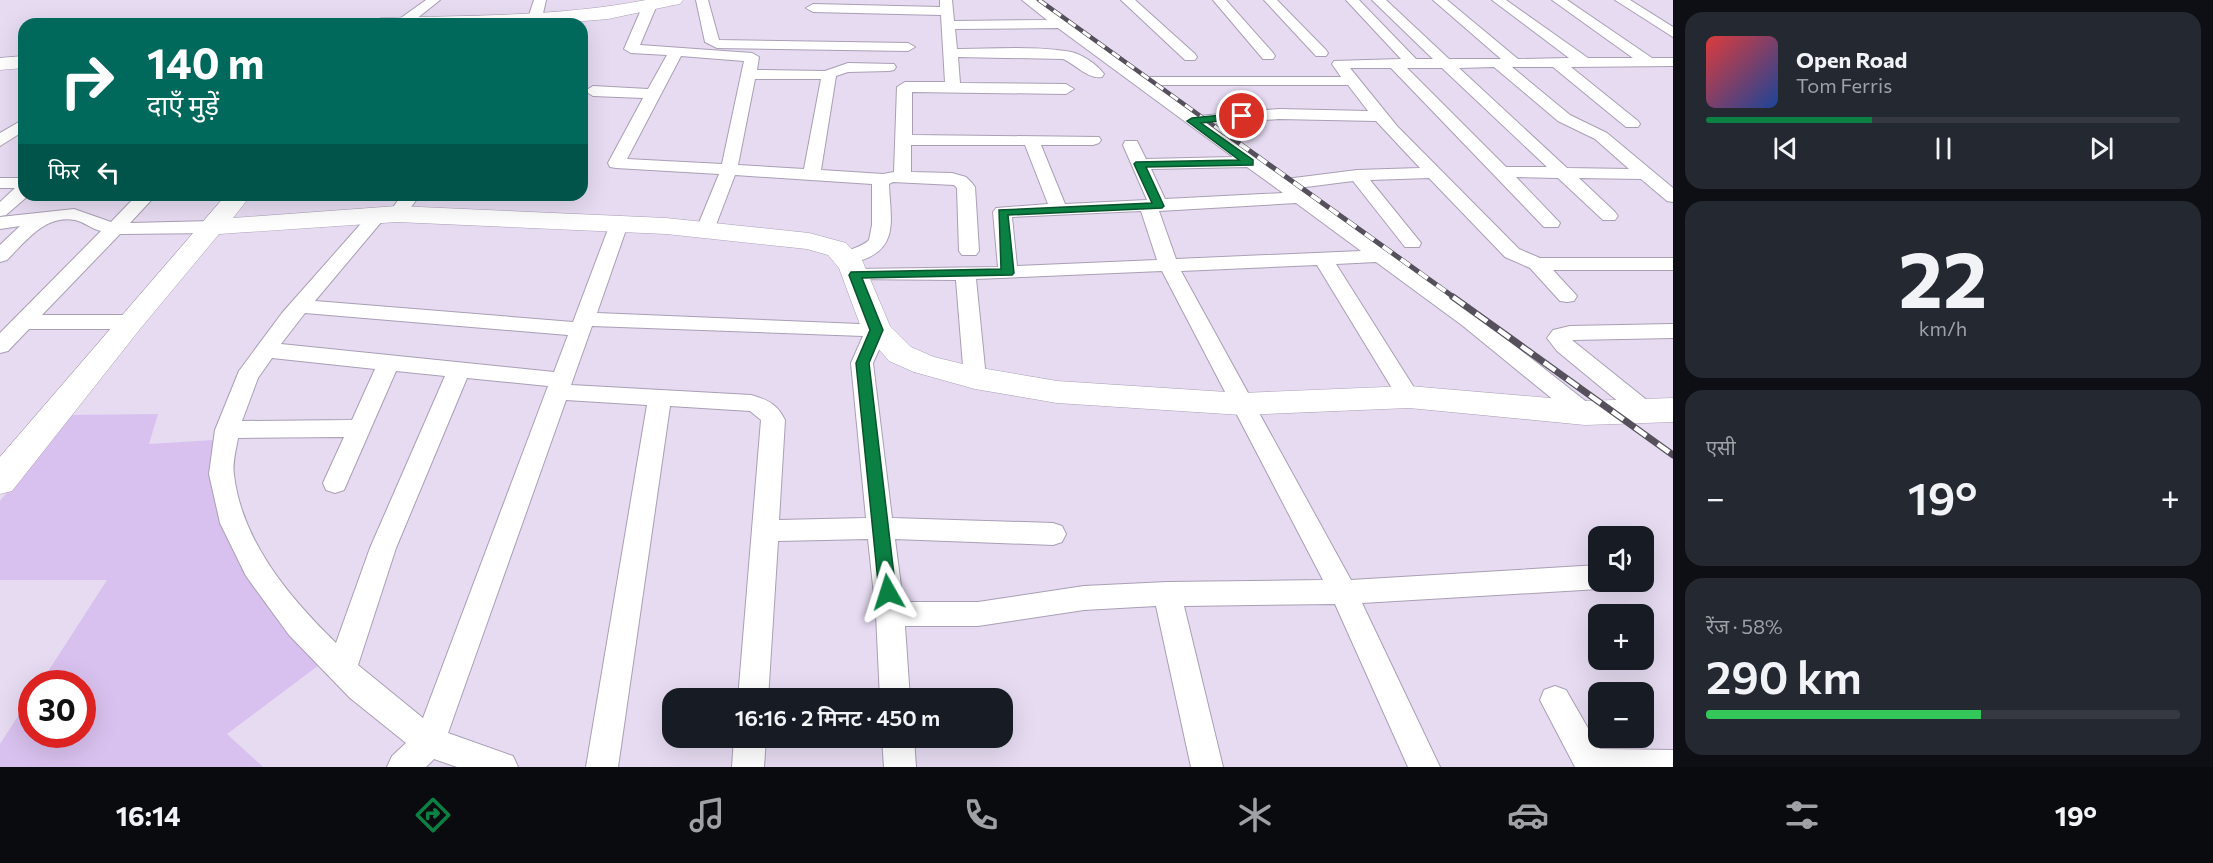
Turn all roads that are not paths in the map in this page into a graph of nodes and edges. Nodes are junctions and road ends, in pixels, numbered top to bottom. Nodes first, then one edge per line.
1 (434, 0) edge
2 (674, 0) edge
3 (702, 0) edge
4 (1021, 0) edge
5 (1127, 0) edge
6 (1219, 0) edge
7 (1270, 0) edge
8 (1352, 0) edge
9 (1378, 0) edge
10 (1439, 0) edge
11 (1498, 0) edge
12 (1558, 0) edge
13 (1621, 0) edge
14 (650, 4) junction
15 (813, 8) dead end
16 (947, 12) edge
17 (529, 15) edge
18 (410, 18) edge
19 (482, 18) edge
20 (1061, 24) junction
21 (1673, 33) edge
22 (908, 47) dead end
23 (676, 51) junction
24 (950, 53) junction
25 (1321, 53) dead end
26 (1268, 56) dead end
27 (1190, 57) dead end
28 (18, 62) edge
29 (1394, 63) junction
30 (1412, 63) junction
31 (1448, 63) junction
32 (1498, 63) junction
33 (1515, 63) junction
34 (1557, 63) junction
35 (1585, 63) junction
36 (0, 64) edge
37 (1665, 64) edge
38 (889, 66) dead end
39 (749, 74) junction
40 (1097, 74) dead end
41 (829, 75) junction
42 (1138, 81) junction
43 (1351, 81) junction
44 (953, 87) junction
45 (1066, 89) dead end
46 (593, 91) dead end
47 (653, 94) junction
48 (1379, 116) junction
49 (1192, 121) junction
50 (1632, 124) dead end
51 (18, 128) edge
52 (904, 140) junction
53 (1031, 140) junction
54 (1093, 140) dead end
55 (0, 141) edge
56 (1131, 145) dead end
57 (1250, 162) junction
58 (1140, 164) junction
59 (729, 170) junction
60 (1502, 172) junction
61 (1434, 173) junction
62 (1564, 173) junction
63 (1645, 174) junction
64 (812, 175) junction
65 (1357, 175) junction
66 (902, 176) junction
67 (883, 179) junction
68 (0, 183) edge
69 (18, 183) edge
70 (1281, 185) junction
71 (18, 195) edge
72 (1673, 197) edge
73 (1299, 198) junction
74 (141, 201) edge
75 (234, 201) edge
76 (1154, 206) junction
77 (396, 208) edge
78 (1059, 210) junction
79 (0, 211) edge
80 (1609, 216) dead end
81 (40, 218) junction
82 (0, 223) edge
83 (1551, 223) dead end
84 (619, 224) junction
85 (213, 227) junction
86 (114, 228) junction
87 (705, 230) junction
88 (1412, 243) dead end
89 (969, 251) dead end
90 (0, 256) edge
91 (1379, 256) junction
92 (1323, 259) junction
93 (1537, 264) junction
94 (1673, 264) edge
95 (850, 267) junction
96 (1169, 267) junction
97 (965, 273) junction
98 (1008, 273) junction
99 (1566, 296) dead end
100 (300, 306) junction
101 (23, 322) junction
102 (130, 322) junction
103 (582, 324) junction
104 (877, 330) junction
105 (1673, 331) edge
106 (0, 346) edge
107 (266, 350) junction
108 (389, 362) junction
109 (459, 370) junction
110 (975, 378) junction
111 (559, 386) junction
112 (1409, 397) junction
113 (660, 398) junction
114 (1242, 404) junction
115 (1659, 410) edge
116 (1585, 413) junction
117 (360, 428) junction
118 (227, 430) junction
119 (0, 482) edge
120 (335, 483) dead end
121 (880, 528) junction
122 (765, 531) junction
123 (1053, 534) dead end
124 (1588, 578) edge
125 (1343, 592) junction
126 (1167, 594) junction
127 (890, 614) junction
128 (342, 669) junction
129 (754, 688) edge
130 (895, 688) edge
131 (1555, 700) dead end
132 (429, 742) junction
133 (749, 748) edge
134 (899, 748) edge
135 (1592, 766) edge
136 (1673, 766) edge
137 (403, 767) edge
138 (502, 767) edge
139 (602, 767) edge
140 (748, 767) edge
141 (900, 767) edge
142 (1207, 767) edge
143 (1424, 767) edge

1 - 18 street
2 - 14 street
3 - 22 street
4 - 20 street
5 - 27 street
6 - 26 street
7 - 25 street
8 - 30 street
9 - 31 street
10 - 33 street
11 - 35 street
12 - 37 street
13 - 21 street
14 - 17 street
14 - 23 street
15 - 16 street
16 - 20 street
16 - 24 street
17 - 19 street
20 - 42 street
23 - 39 street
23 - 47 street
24 - 40 street
24 - 44 street
28 - 36 street
29 - 30 street
29 - 43 street
29 - 60 street
30 - 31 street
31 - 32 street
31 - 62 street
32 - 33 street
32 - 63 street
33 - 34 street
34 - 35 street
34 - 50 street
35 - 37 street
38 - 41 street
39 - 41 street
39 - 59 street
41 - 64 street
42 - 43 street
42 - 49 street
43 - 48 street
44 - 45 street
44 - 52 street
46 - 47 street
47 - 59 street
48 - 49 street
48 - 61 street
49 - 57 street
51 - 55 street
52 - 53 street
52 - 66 street
53 - 54 street
53 - 78 street
56 - 58 street
57 - 58 street
57 - 70 street
58 - 76 street
59 - 64 street
59 - 87 street
60 - 62 street
60 - 83 street
61 - 65 street
61 - 93 street
62 - 63 street
62 - 80 street
63 - 72 street
64 - 67 street
65 - 70 street
65 - 88 street
66 - 67 street
66 - 89 street
67 - 95 street
68 - 69 street
70 - 73 street
71 - 79 street
73 - 76 street
73 - 91 street
74 - 86 street
75 - 85 street
76 - 78 street
76 - 96 street
77 - 84 street
77 - 85 street
77 - 100 street
78 - 98 street
81 - 82 street
81 - 86 street
81 - 90 street
84 - 87 street
84 - 103 street
85 - 86 street
85 - 102 street
86 - 101 street
87 - 95 street
91 - 92 street
91 - 116 street
92 - 96 street
92 - 112 street
93 - 94 street
93 - 99 street
95 - 97 street
95 - 104 street
96 - 98 street
96 - 114 street
97 - 98 street
97 - 110 street
100 - 103 street
100 - 107 street
101 - 102 street
101 - 106 street
102 - 119 street
103 - 104 street
103 - 111 street
104 - 110 street
104 - 121 street
105 - 115 street
107 - 108 street
107 - 118 street
108 - 109 street
108 - 117 street
109 - 111 street
109 - 128 street
110 - 114 street
111 - 113 street
111 - 132 street
112 - 114 street
112 - 116 street
113 - 122 street
113 - 139 street
114 - 125 street
115 - 116 street
117 - 118 street
117 - 120 street
118 - 128 street
121 - 122 street
121 - 123 street
121 - 127 street
122 - 129 street
124 - 125 street
125 - 126 street
125 - 143 street
126 - 127 street
126 - 142 street
127 - 130 street
128 - 132 street
131 - 135 street
132 - 137 street
132 - 138 street
133 - 140 street
134 - 141 street
135 - 136 street

